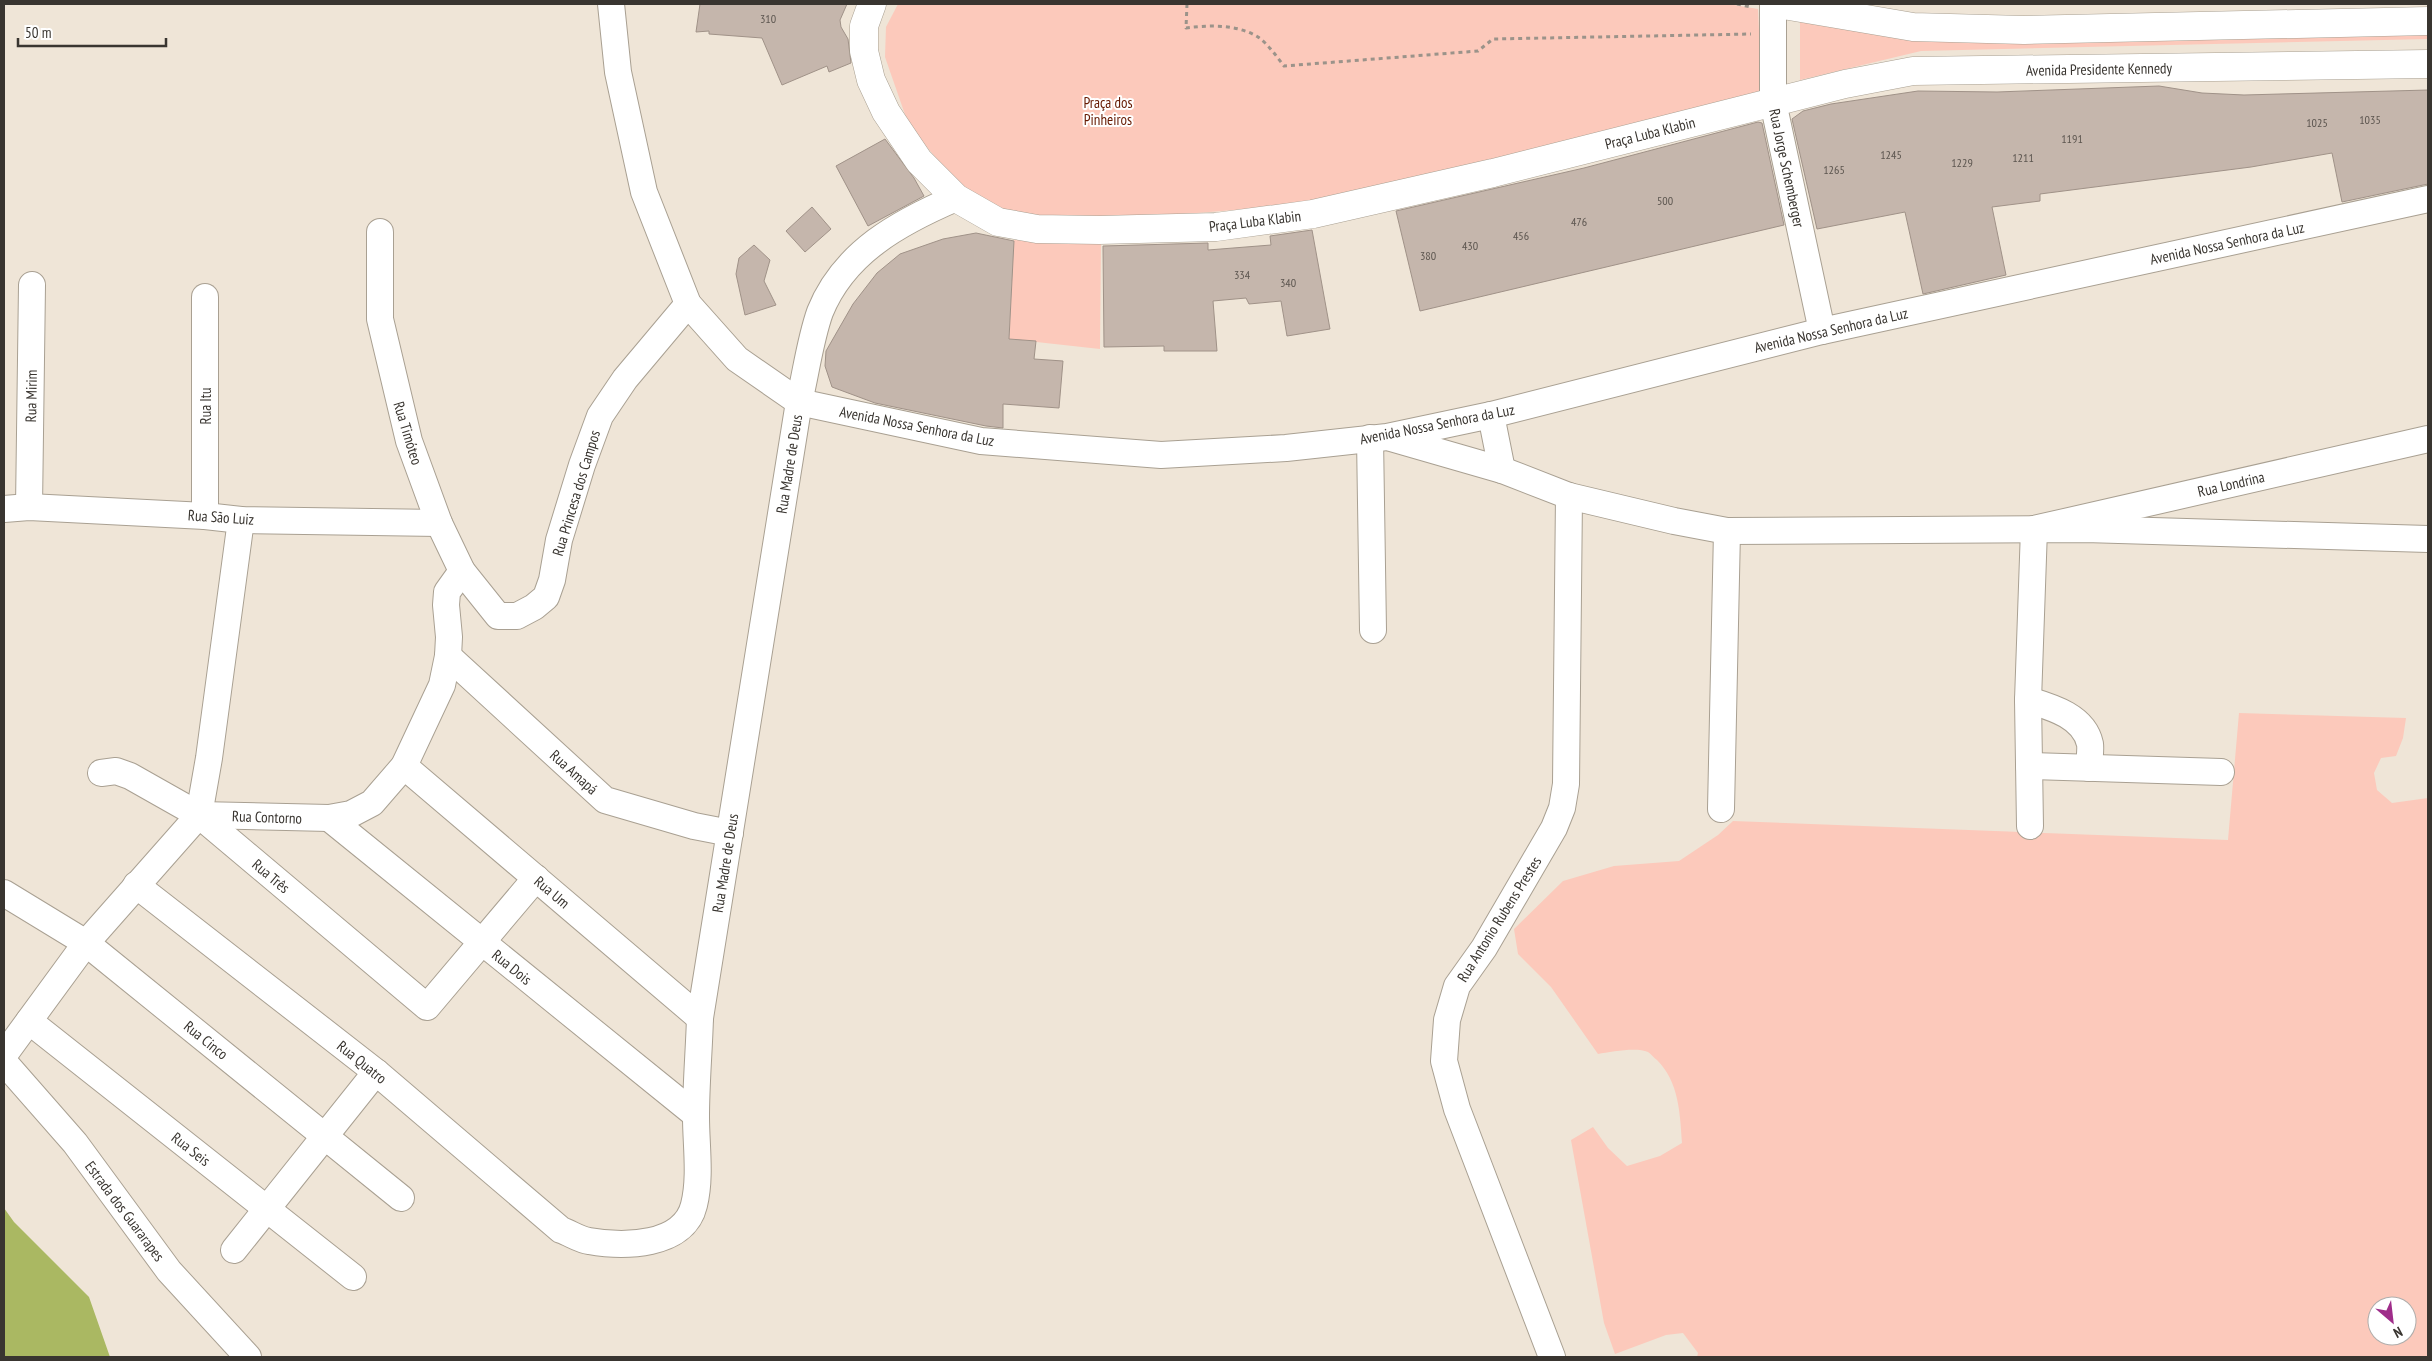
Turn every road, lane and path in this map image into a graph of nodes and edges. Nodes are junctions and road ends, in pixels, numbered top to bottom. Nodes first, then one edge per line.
1 (611, 4) edge
2 (872, 4) edge
3 (1187, 4) edge
4 (1773, 4) edge
5 (1778, 4) edge
6 (2428, 21) edge
7 (1772, 34) junction
8 (2428, 64) edge
9 (1773, 102) junction
10 (956, 198) junction
11 (2428, 199) edge
12 (380, 232) dead end
13 (32, 285) dead end
14 (205, 297) dead end
15 (688, 304) junction
16 (1822, 331) junction
17 (799, 402) junction
18 (1491, 415) junction
19 (1379, 437) junction
20 (2428, 439) edge
21 (1502, 470) junction
22 (1569, 496) junction
23 (29, 507) junction
24 (4, 509) edge
25 (205, 516) junction
26 (241, 520) junction
27 (439, 523) junction
28 (2034, 529) junction
29 (1727, 531) junction
30 (2428, 540) edge
31 (462, 571) junction
32 (498, 616) joint
33 (1373, 630) dead end
34 (448, 656) junction
35 (2028, 700) junction
36 (404, 766) junction
37 (2029, 766) junction
38 (2088, 768) junction
39 (2221, 772) dead end
40 (101, 773) dead end
41 (1721, 809) dead end
42 (199, 815) junction
43 (329, 818) junction
44 (2030, 826) dead end
45 (730, 833) junction
46 (536, 878) junction
47 (136, 885) junction
48 (4, 893) edge
49 (482, 942) junction
50 (86, 943) junction
51 (700, 1018) junction
52 (29, 1021) junction
53 (4, 1055) edge
54 (4, 1062) edge
55 (376, 1072) junction
56 (696, 1115) junction
57 (325, 1136) junction
58 (401, 1198) dead end
59 (268, 1210) junction
60 (587, 1241) joint
61 (234, 1250) dead end
62 (353, 1277) dead end
63 (248, 1357) edge
64 (1552, 1357) edge

1 - 15 street, Avenida Nossa Senhora da Luz
2 - 10 main road, Praça Luba Klabin
3 - 7 path
4 - 7 street, Rua Jorge Schemberger
5 - 6 main road
7 - 9 street, Rua Jorge Schemberger
8 - 9 main road, Avenida Presidente Kennedy
9 - 10 main road, Praça Luba Klabin
9 - 16 street, Rua Jorge Schemberger
10 - 17 street, Rua Madre de Deus
11 - 16 street, Avenida Nossa Senhora da Luz
12 - 27 street, Rua Timóteo
13 - 23 street, Rua Mirim
14 - 25 street, Rua Itu
15 - 17 street, Avenida Nossa Senhora da Luz
15 - 32 street, Rua Princesa dos Campos
16 - 18 street, Avenida Nossa Senhora da Luz
17 - 19 street, Avenida Nossa Senhora da Luz
17 - 45 street, Rua Madre de Deus
18 - 19 street, Avenida Nossa Senhora da Luz
18 - 21 street
19 - 21 street
19 - 33 street
20 - 28 street, Rua Londrina
21 - 22 street
22 - 29 street
22 - 64 street, Rua Antonio Rubens Prestes
23 - 24 street, Rua São Luiz
23 - 25 street, Rua São Luiz
25 - 26 street, Rua São Luiz
26 - 27 street, Rua São Luiz
26 - 42 street
27 - 31 street, Rua Timóteo
28 - 29 street
28 - 30 street
28 - 35 street
29 - 41 street
31 - 32 street, Rua Timóteo
31 - 34 street, Rua Contorno
34 - 36 street, Rua Contorno
34 - 45 street, Rua Amapá
35 - 37 street
35 - 38 street
36 - 43 street, Rua Contorno
36 - 46 street, Rua Um
37 - 38 street
37 - 44 street
38 - 39 street
40 - 42 street, Rua Três
42 - 43 street, Rua Contorno
42 - 47 street
42 - 49 street, Rua Três
43 - 49 street, Rua Dois
45 - 51 street, Rua Madre de Deus
46 - 49 street
46 - 51 street, Rua Um
47 - 50 street
47 - 55 street, Rua Quatro
48 - 50 street, Rua Cinco
49 - 56 street, Rua Dois
50 - 52 street
50 - 57 street, Rua Cinco
51 - 56 street, Rua Madre de Deus
52 - 53 street
52 - 59 street, Rua Seis
54 - 63 street, Estrada dos Guararapes
55 - 57 street
55 - 60 street, Rua Quatro
56 - 60 street, Rua Madre de Deus
57 - 58 street, Rua Cinco
57 - 59 street
59 - 61 street
59 - 62 street, Rua Seis

